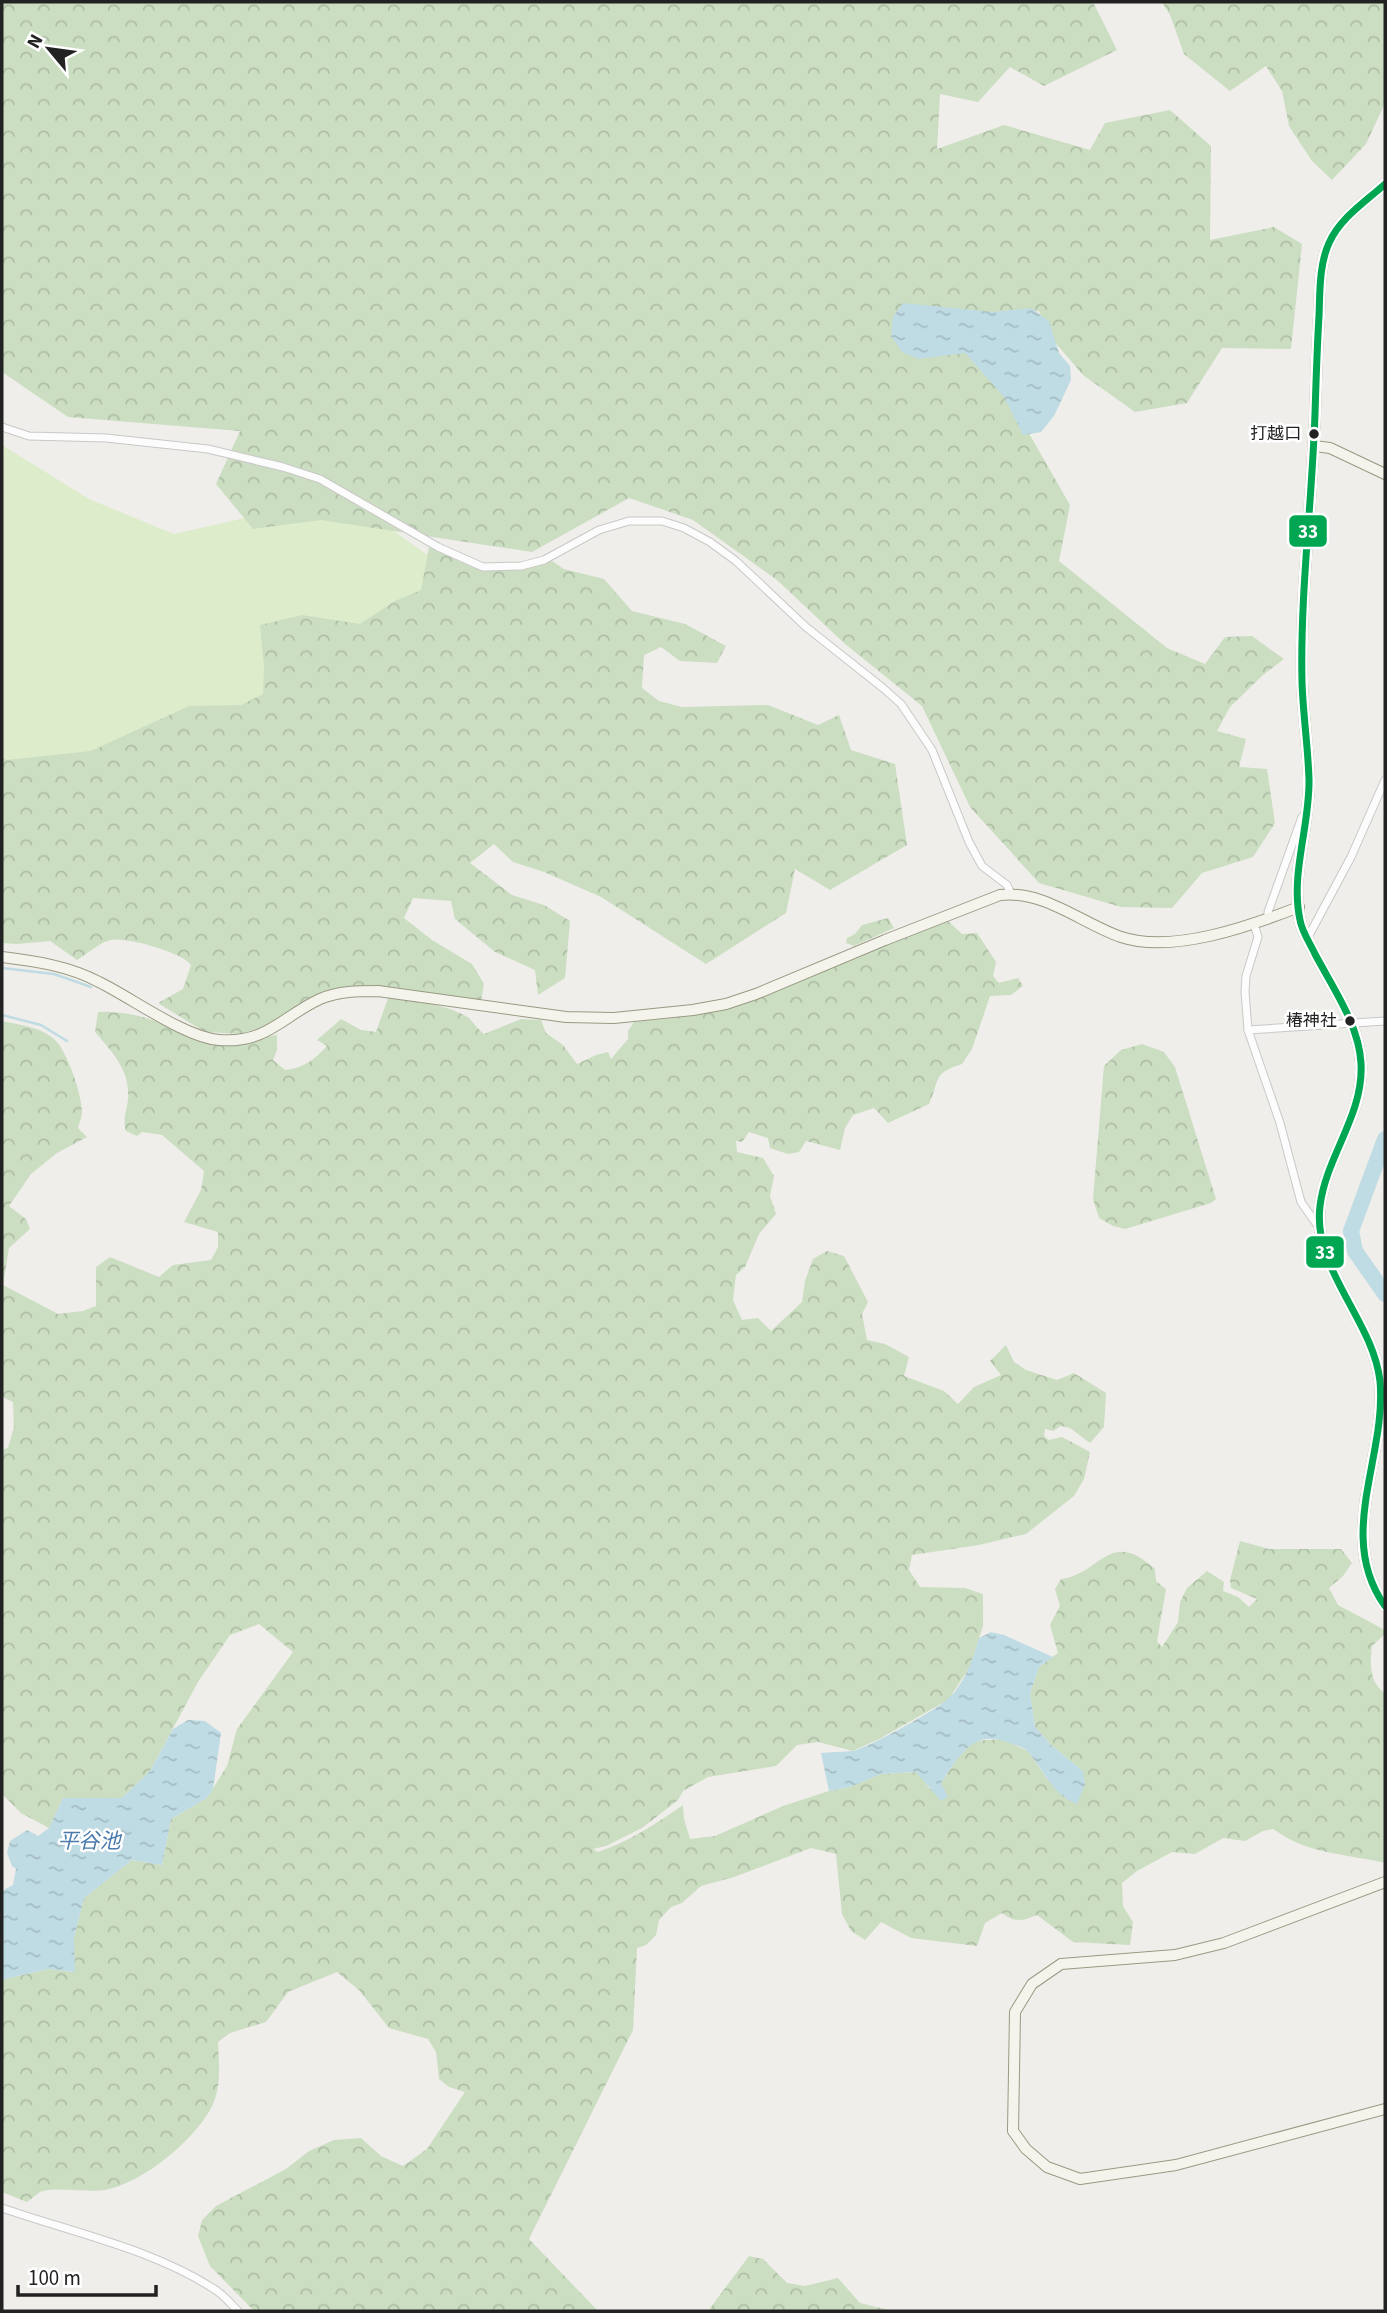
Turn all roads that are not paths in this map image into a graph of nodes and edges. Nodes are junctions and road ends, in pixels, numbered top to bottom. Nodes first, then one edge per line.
1 (1385, 184) edge
2 (2, 427) edge
3 (1314, 446) junction
4 (1385, 474) edge
5 (1385, 780) edge
6 (1308, 813) junction
7 (1011, 894) junction
8 (1299, 907) junction
9 (1268, 919) junction
10 (1254, 924) junction
11 (1307, 939) junction
12 (2, 957) edge
13 (1385, 1021) edge
14 (1352, 1024) junction
15 (1248, 1030) junction
16 (1320, 1229) junction
17 (1385, 1606) edge
18 (1385, 1882) edge
19 (1385, 2109) edge
20 (2, 2208) edge
21 (238, 2311) edge

1 - 3 street
2 - 7 street
3 - 4 street
3 - 6 street
5 - 11 street
6 - 8 street
6 - 9 street
7 - 10 street
7 - 12 street
8 - 9 street
8 - 11 street
9 - 10 street
10 - 15 street
11 - 14 street
13 - 14 street
14 - 15 street
14 - 16 street
15 - 16 street
16 - 17 street
18 - 19 street
20 - 21 street

